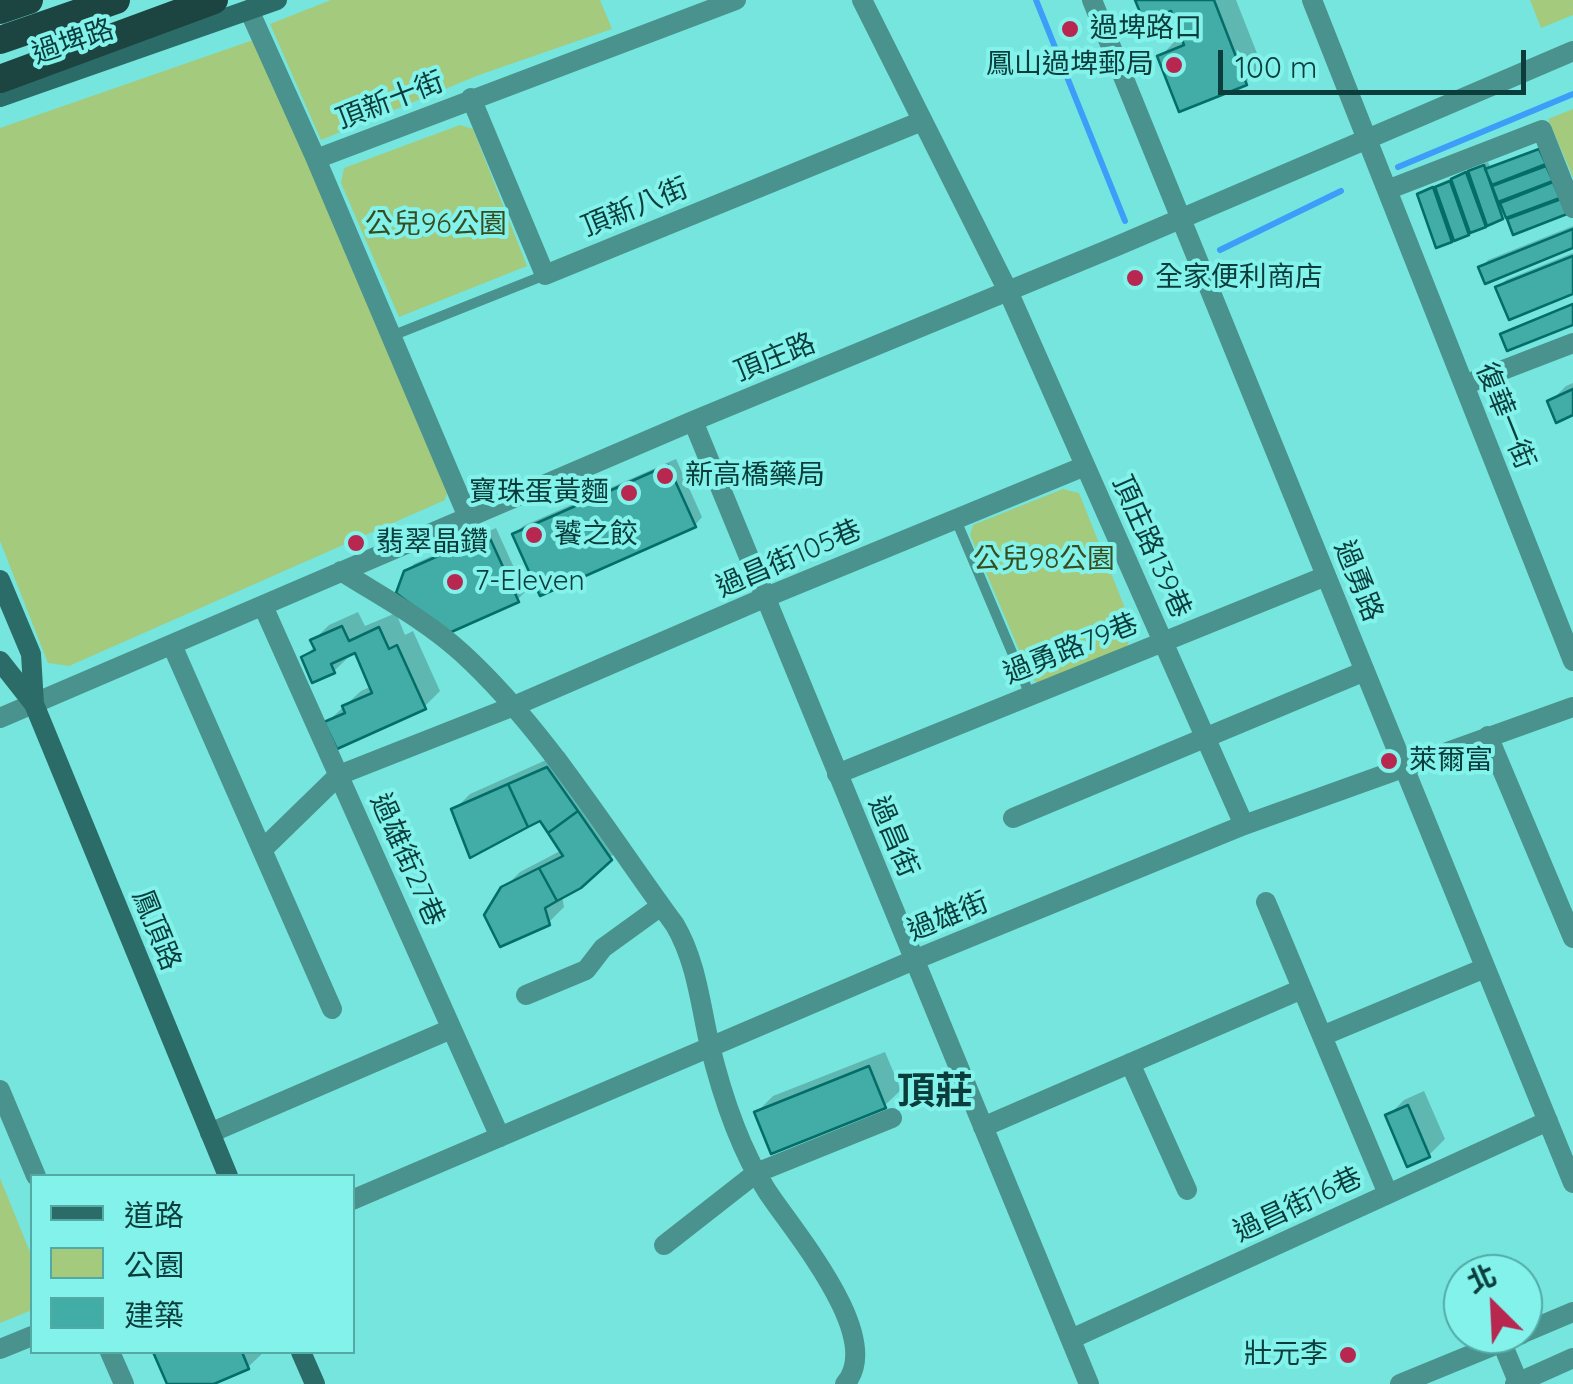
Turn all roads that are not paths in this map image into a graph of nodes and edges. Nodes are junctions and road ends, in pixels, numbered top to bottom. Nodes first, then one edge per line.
1 (30, 0) edge
2 (116, 0) edge
3 (214, 0) edge
4 (277, 0) edge
5 (736, 0) edge
6 (862, 0) edge
7 (1092, 0) edge
8 (1312, 0) edge
9 (0, 10) edge
10 (249, 10) junction
11 (0, 40) edge
12 (1573, 51) edge
13 (0, 78) edge
14 (0, 97) edge
15 (471, 98) junction
16 (922, 121) junction
17 (1366, 139) junction
18 (316, 159) junction
19 (1387, 190) junction
20 (1573, 208) edge
21 (1180, 218) junction
22 (545, 275) junction
23 (1008, 292) junction
24 (390, 336) junction
25 (1573, 343) edge
26 (1464, 386) junction
27 (693, 421) junction
28 (1085, 466) junction
29 (468, 517) junction
30 (956, 520) junction
31 (341, 571) junction
32 (1326, 576) junction
33 (0, 580) edge
34 (764, 598) junction
35 (263, 606) junction
36 (1163, 642) junction
37 (172, 646) junction
38 (0, 661) edge
39 (1573, 662) edge
40 (1365, 671) junction
41 (1030, 695) junction
42 (34, 704) junction
43 (514, 706) junction
44 (1573, 707) edge
45 (0, 718) edge
46 (1488, 736) junction
47 (1206, 739) junction
48 (1403, 766) junction
49 (837, 774) junction
50 (339, 775) junction
51 (1013, 818) dead end
52 (1244, 825) junction
53 (263, 849) junction
54 (1266, 902) dead end
55 (661, 906) junction
56 (1573, 938) edge
57 (914, 960) junction
58 (1486, 968) junction
59 (1302, 989) junction
60 (526, 995) dead end
61 (332, 1010) dead end
62 (451, 1029) junction
63 (1322, 1036) junction
64 (710, 1048) junction
65 (1130, 1063) junction
66 (0, 1090) edge
67 (892, 1118) dead end
68 (1548, 1121) junction
69 (983, 1126) junction
70 (210, 1133) junction
71 (500, 1137) junction
72 (756, 1173) junction
73 (35, 1174) edge
74 (227, 1174) edge
75 (1573, 1183) edge
76 (1187, 1190) dead end
77 (1388, 1194) junction
78 (355, 1199) edge
79 (664, 1245) dead end
80 (1573, 1312) edge
81 (1543, 1325) edge
82 (30, 1337) edge
83 (1071, 1339) junction
84 (0, 1350) edge
85 (111, 1354) edge
86 (302, 1354) edge
87 (1475, 1354) edge
88 (1506, 1354) edge
89 (1573, 1358) edge
90 (124, 1384) edge
91 (314, 1384) edge
92 (845, 1384) edge
93 (1089, 1384) edge
94 (1400, 1384) edge
95 (1517, 1384) edge

1 - 9 highway
2 - 11 highway
3 - 13 highway
4 - 10 main road, 過埤路
5 - 15 street, 頂新十街
6 - 16 street, 頂庄路139巷
7 - 21 street, 過勇路
8 - 17 street, 復華一街
10 - 14 main road, 過埤路
10 - 18 street
12 - 17 street, 頂庄路
15 - 18 street, 頂新十街
15 - 22 street
16 - 22 street, 頂新八街
16 - 23 street, 頂庄路139巷
17 - 19 street, 復華一街
17 - 21 street, 頂庄路
18 - 24 street, 頂新十街
19 - 20 street
19 - 26 street, 復華一街
21 - 23 street, 頂庄路
21 - 32 street, 過勇路
22 - 24 lane
23 - 27 street, 頂庄路
23 - 28 street, 頂庄路139巷
24 - 29 street, 頂新十街
25 - 26 street
26 - 39 street, 復華一街
27 - 29 street, 頂庄路
27 - 34 street, 過昌街
28 - 30 street, 過昌街105巷
28 - 36 street, 頂庄路139巷
29 - 31 street, 頂庄路
30 - 34 street, 過昌街105巷
30 - 41 lane
31 - 35 street, 頂庄路
31 - 43 street
32 - 36 street, 過勇路79巷
32 - 40 street, 過勇路
33 - 42 main road, 鳳頂路
34 - 43 street, 過昌街105巷
34 - 49 street, 過昌街
35 - 37 street, 頂庄路
35 - 50 street, 過雄街27巷
36 - 41 street, 過勇路79巷
36 - 47 street, 頂庄路139巷
37 - 42 street, 頂庄路
37 - 53 street
38 - 42 main road, 鳳頂路
40 - 47 street
40 - 48 street, 過勇路
41 - 49 street, 過勇路79巷
42 - 45 street, 頂庄路
42 - 70 main road, 鳳頂路
43 - 50 street, 過昌街105巷
43 - 55 street
44 - 46 street, 過雄街
46 - 48 street, 過雄街
46 - 56 street
47 - 51 street
47 - 52 street, 頂庄路139巷
48 - 52 street, 過雄街
48 - 58 street, 過勇路
49 - 57 street, 過昌街
50 - 53 street
50 - 62 street, 過雄街27巷
52 - 57 street, 過雄街
53 - 61 street
54 - 59 street
55 - 60 street
55 - 64 street
57 - 64 street, 過雄街
57 - 69 street, 過昌街
58 - 63 street
58 - 68 street, 過勇路
59 - 63 street
59 - 65 street
62 - 70 street
62 - 71 street, 過雄街27巷
63 - 77 street
64 - 71 street, 過雄街
64 - 72 street
65 - 69 street
65 - 76 street
66 - 73 street
67 - 72 street
68 - 75 street, 過勇路
68 - 77 street, 過昌街16巷
69 - 83 street, 過昌街
70 - 74 main road, 鳳頂路
71 - 78 street, 過雄街
72 - 79 street
72 - 92 street
77 - 83 street, 過昌街16巷
80 - 81 street
82 - 84 street
83 - 93 street, 過昌街
85 - 90 street
86 - 91 main road
87 - 94 street
88 - 95 street
89 - 95 street

